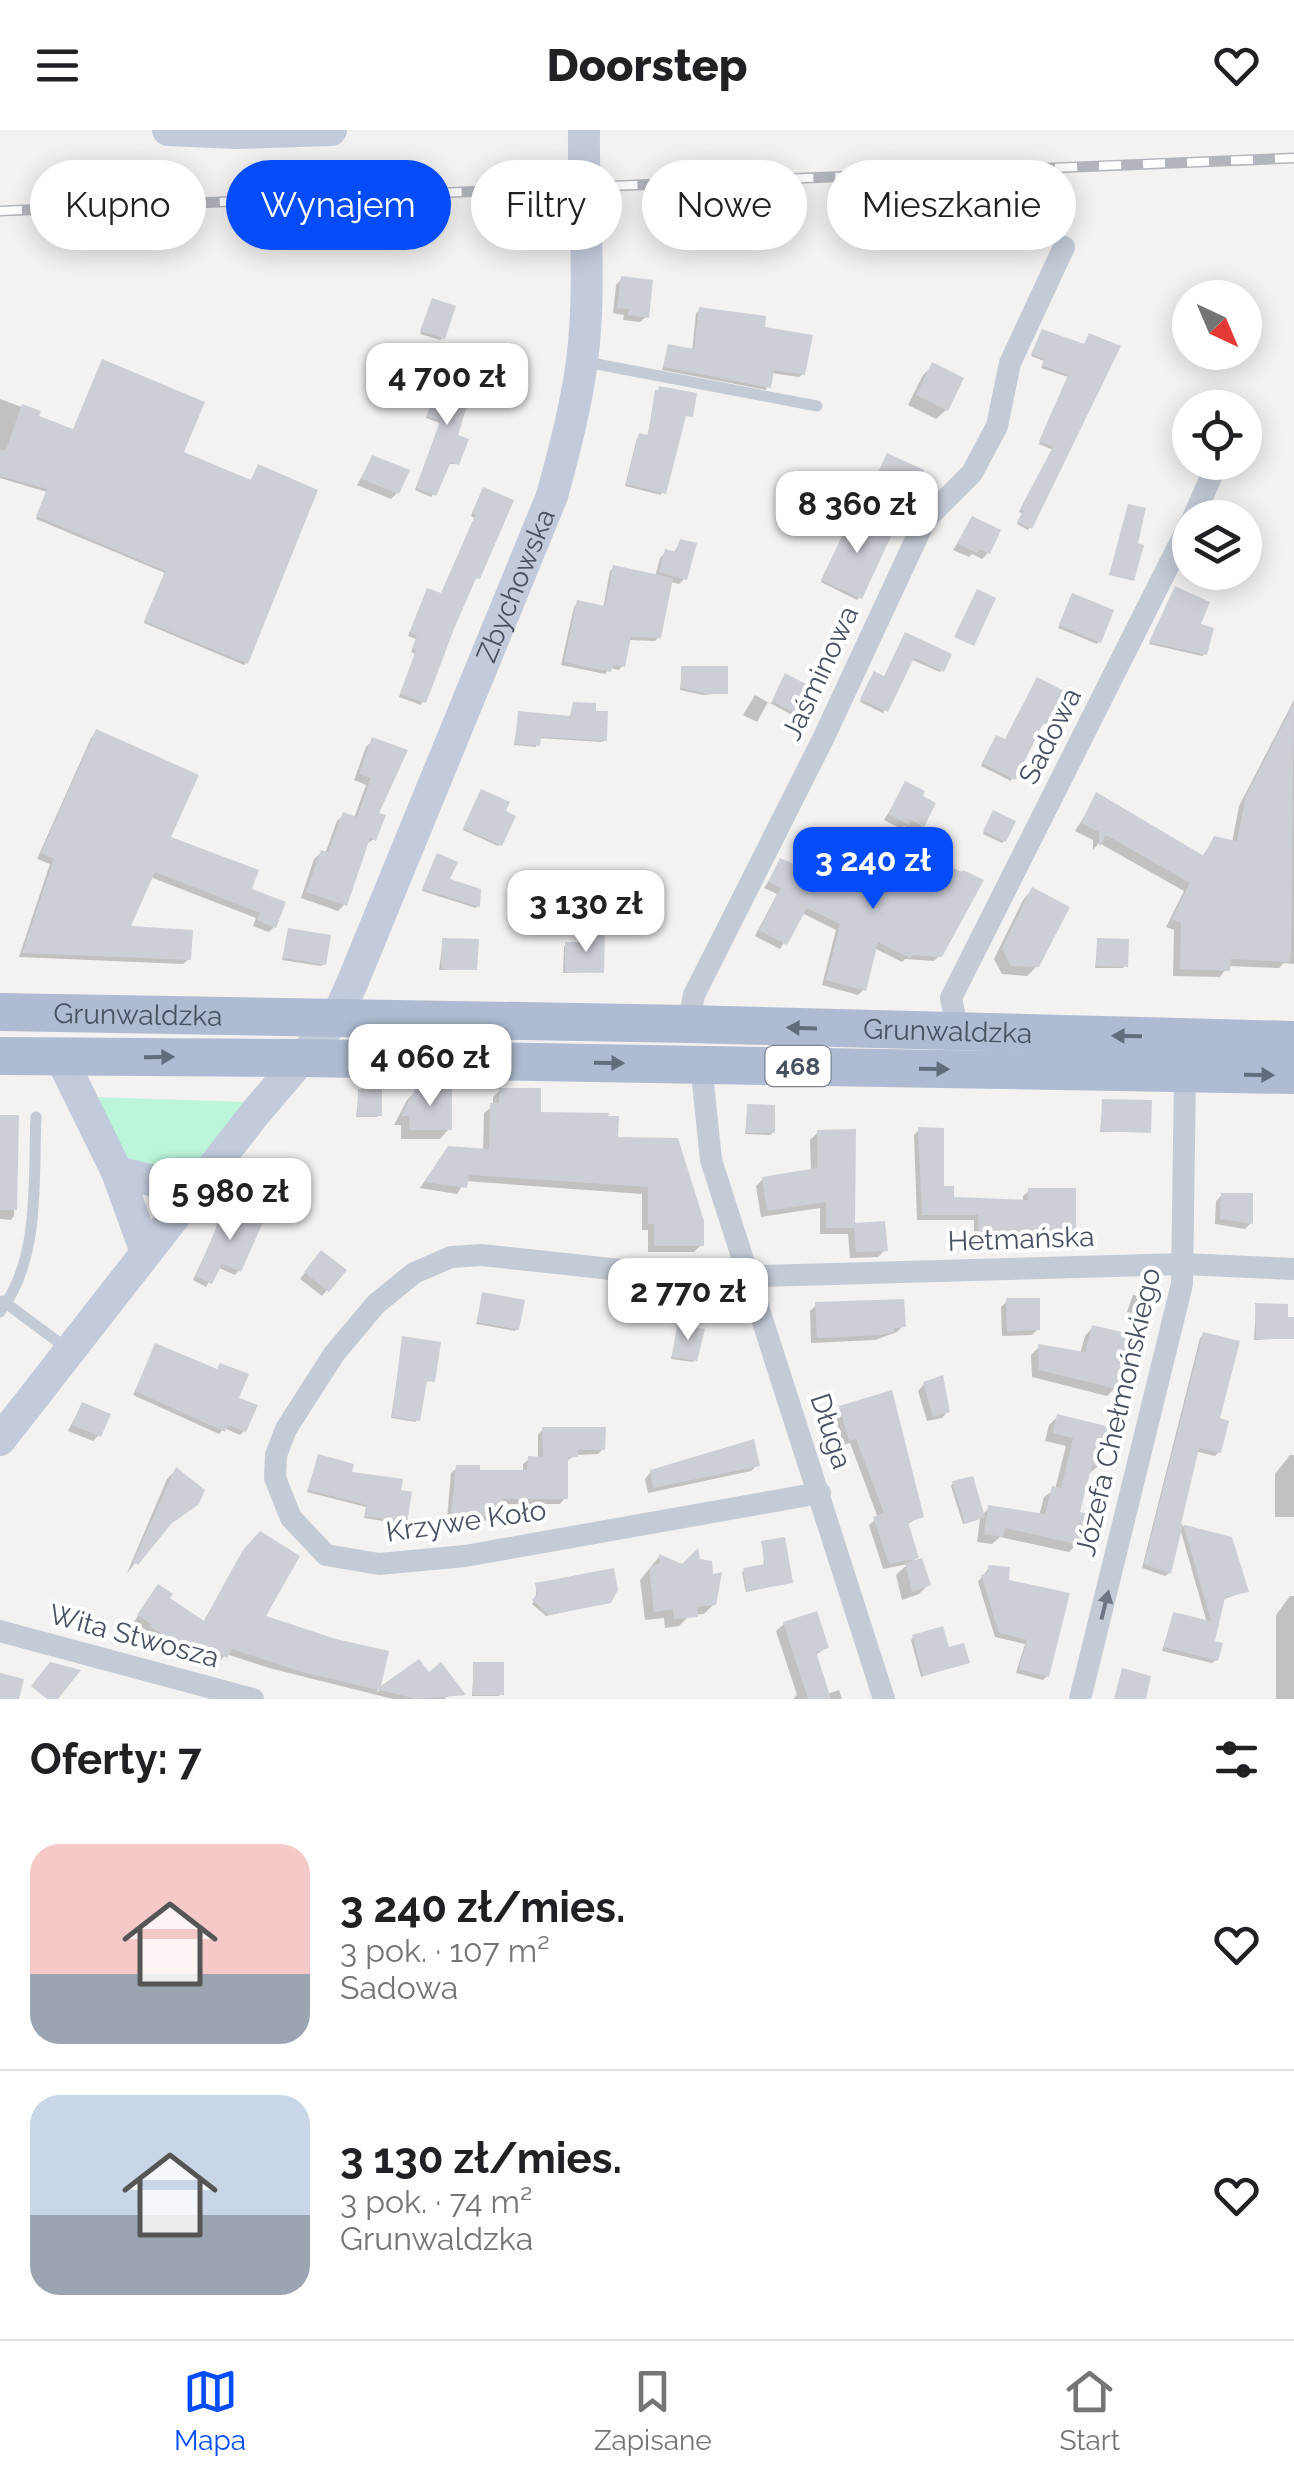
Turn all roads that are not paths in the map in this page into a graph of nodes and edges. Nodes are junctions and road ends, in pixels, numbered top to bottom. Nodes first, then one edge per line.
1 (168, 130) edge
2 (331, 130) edge
3 (584, 130) edge
4 (1063, 250) edge
5 (582, 361) junction
6 (817, 406) dead end
7 (1172, 558) edge
8 (0, 1012) edge
9 (337, 1017) junction
10 (688, 1024) junction
11 (958, 1032) junction
12 (1294, 1040) edge
13 (0, 1056) edge
14 (61, 1058) junction
15 (302, 1058) junction
16 (701, 1064) junction
17 (1185, 1074) junction
18 (1294, 1076) edge
19 (36, 1118) dead end
20 (117, 1172) junction
21 (195, 1192) junction
22 (146, 1252) junction
23 (1183, 1264) junction
24 (1294, 1269) edge
25 (750, 1277) junction
26 (2, 1305) edge
27 (70, 1351) junction
28 (0, 1440) edge
29 (820, 1493) junction
30 (0, 1632) edge
31 (253, 1699) edge
32 (884, 1699) edge
33 (1080, 1699) edge

1 - 2 street
3 - 5 street, Zbychowska
4 - 10 street, Jaśminowa
5 - 6 lane
5 - 9 street, Zbychowska
7 - 11 street, Sadowa
8 - 9 main road, Grunwaldzka / 468
9 - 10 main road, Grunwaldzka / 468
9 - 15 street, Zbychowska
11 -> 10 main road, Grunwaldzka / 468
12 -> 11 main road, Grunwaldzka / 468
13 - 14 main road, Grunwaldzka / 468
14 -> 15 main road, Grunwaldzka / 468
14 - 20 street
15 -> 16 main road, Grunwaldzka / 468
15 - 21 street, Zbychowska
16 -> 17 main road, Grunwaldzka / 468
16 - 25 street, Długa
17 -> 18 main road, Grunwaldzka / 468
17 - 23 street, Józefa Chełmońskiego
19 - 26 lane
20 - 21 street
20 - 22 street
21 - 22 street, Zbychowska
22 - 27 street, Zbychowska
23 - 24 street, Hetmańska
23 - 25 street, Hetmańska
33 -> 23 street, Józefa Chełmońskiego
25 - 29 street, Długa
25 - 29 street, Krzywe Koło
26 - 27 lane
27 - 28 street, Zbychowska
29 - 32 street, Długa
30 - 31 street, Wita Stwosza

